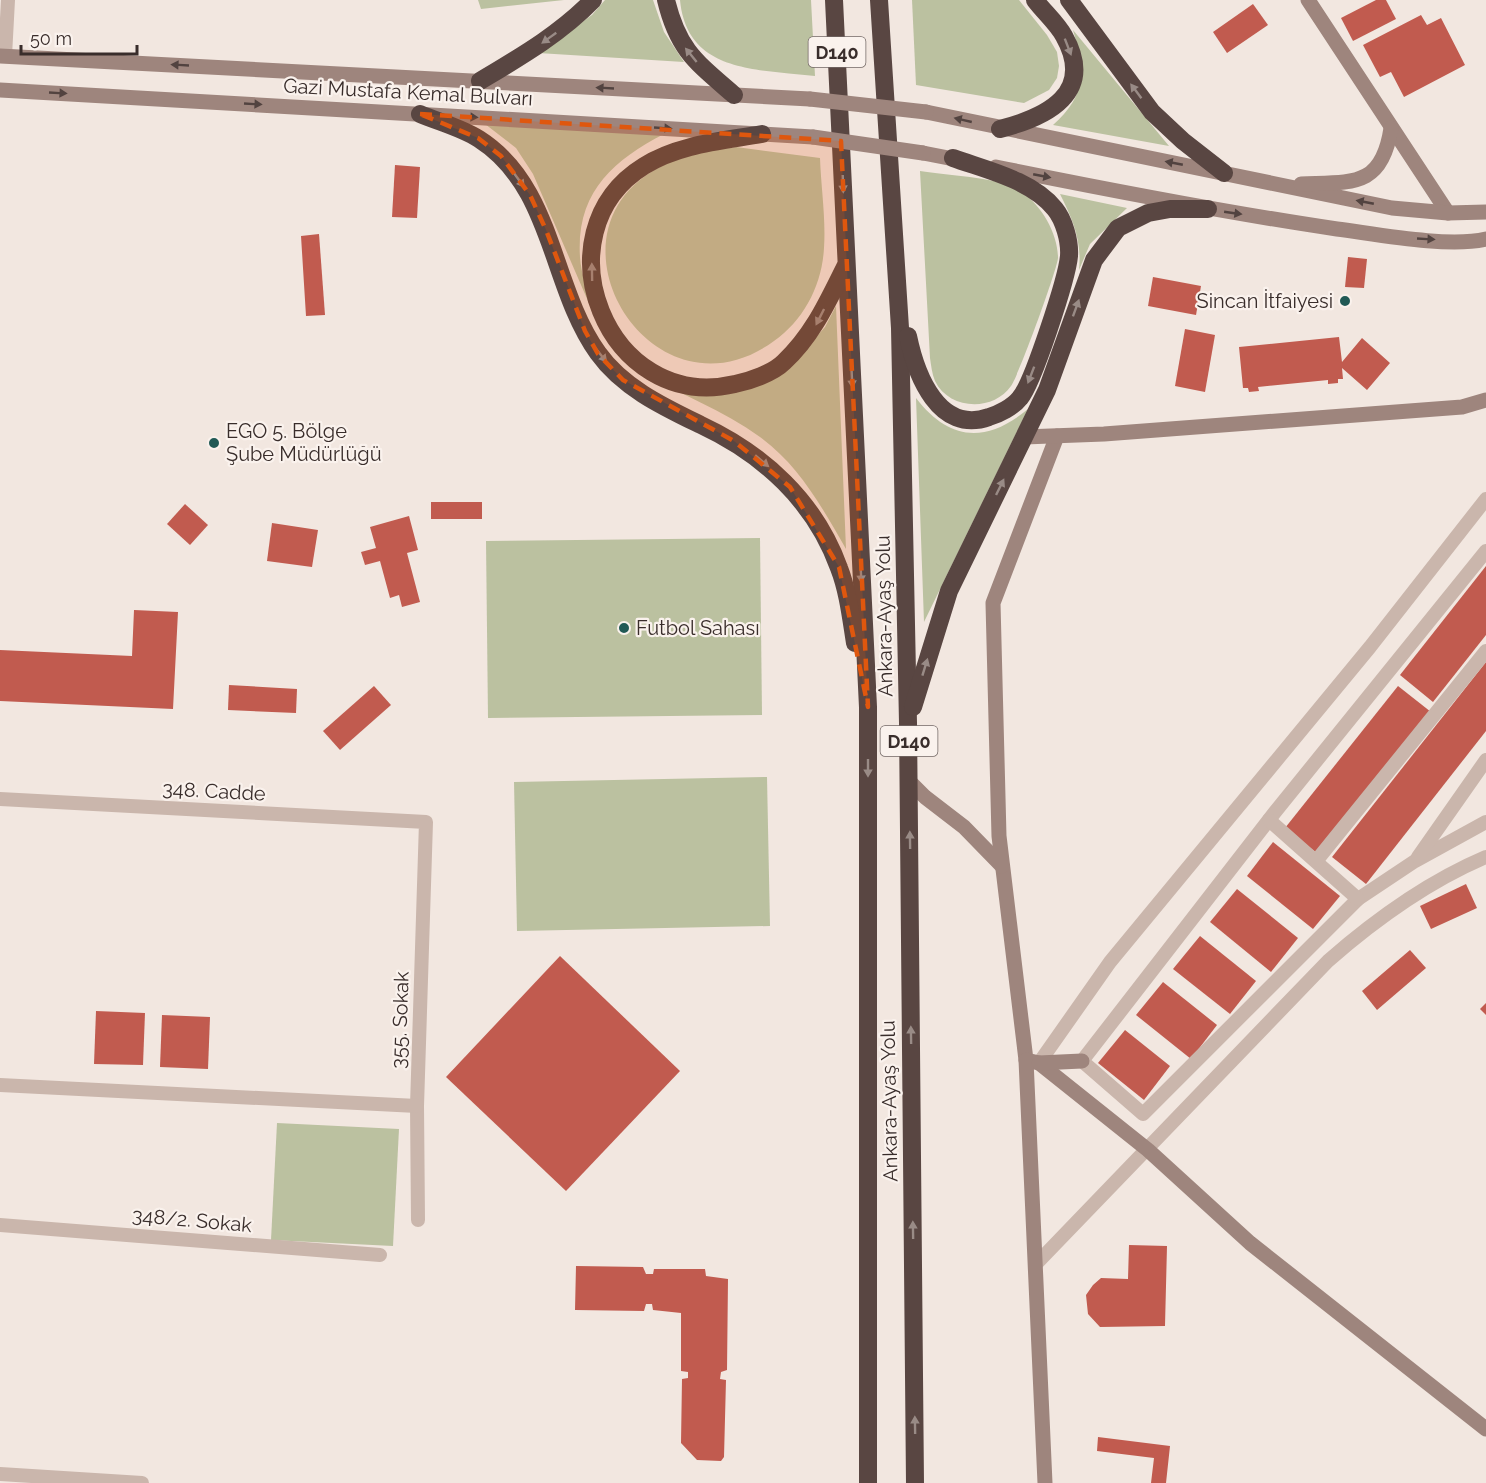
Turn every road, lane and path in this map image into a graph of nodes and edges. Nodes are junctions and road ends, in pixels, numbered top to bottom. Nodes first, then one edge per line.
1 (8, 0) edge
2 (593, 0) edge
3 (666, 0) edge
4 (834, 0) edge
5 (879, 0) edge
6 (887, 0) edge
7 (1035, 0) edge
8 (1069, 0) edge
9 (1308, 0) edge
10 (3, 37) edge
11 (881, 40) junction
12 (2, 56) edge
13 (480, 81) junction
14 (0, 90) edge
15 (734, 95) junction
16 (420, 114) junction
17 (1391, 128) junction
18 (1000, 129) junction
19 (762, 134) junction
20 (953, 158) junction
21 (1224, 173) junction
22 (1278, 185) junction
23 (1208, 209) junction
24 (1486, 212) edge
25 (1448, 213) junction
26 (1484, 243) edge
27 (846, 265) junction
28 (896, 270) junction
29 (1486, 400) edge
30 (1057, 435) junction
31 (1024, 437) junction
32 (1486, 499) edge
33 (1486, 551) edge
34 (1486, 651) edge
35 (868, 707) junction
36 (908, 723) junction
37 (1486, 760) edge
38 (909, 781) junction
39 (0, 799) edge
40 (1269, 820) junction
41 (426, 822) joint
42 (1486, 822) edge
43 (1486, 857) edge
44 (1317, 860) junction
45 (1415, 861) junction
46 (1002, 866) junction
47 (1358, 899) junction
48 (1033, 1061) junction
49 (1082, 1061) junction
50 (0, 1085) edge
51 (417, 1106) junction
52 (1148, 1150) junction
53 (418, 1221) dead end
54 (0, 1225) edge
55 (380, 1255) dead end
56 (1037, 1263) junction
57 (1486, 1429) edge
58 (0, 1474) edge
59 (142, 1483) edge
60 (868, 1483) edge
61 (915, 1483) edge
62 (1045, 1483) edge

1 - 10 street
2 -> 13 highway
15 -> 3 highway
4 -> 27 highway, Ankara-Ayaş Yolu / D140
5 - 11 highway, Ankara-Ayaş Yolu / D140
6 - 11 highway
7 -> 18 highway
21 -> 8 highway
9 - 17 main road
10 - 12 street
11 - 28 highway, Ankara-Ayaş Yolu / D140
13 -> 12 main road, Gazi Mustafa Kemal Bulvarı
15 -> 13 main road, Gazi Mustafa Kemal Bulvarı
14 -> 16 main road, Gazi Mustafa Kemal Bulvarı
18 -> 15 main road, Gazi Mustafa Kemal Bulvarı, bridge
16 -> 19 main road, Gazi Mustafa Kemal Bulvarı
16 -> 35 highway
17 - 22 main road
17 - 25 main road
21 -> 18 main road, Gazi Mustafa Kemal Bulvarı
19 - 20 main road, Gazi Mustafa Kemal Bulvarı, bridge
27 -> 19 highway
20 -> 23 main road, Gazi Mustafa Kemal Bulvarı
20 -> 28 highway
21 - 22 main road, Gazi Mustafa Kemal Bulvarı
25 -> 22 main road
23 -> 26 main road, Gazi Mustafa Kemal Bulvarı
31 -> 23 highway
24 - 25 main road
27 -> 35 highway, Ankara-Ayaş Yolu / D140
28 - 36 highway, Ankara-Ayaş Yolu / D140
29 - 30 main road
30 - 31 main road
30 - 46 main road
36 -> 31 highway
32 - 48 street
33 - 40 street
34 - 44 street
35 -> 60 highway, Ankara-Ayaş Yolu / D140
36 - 38 highway, Ankara-Ayaş Yolu / D140
37 - 45 street
38 - 46 main road
61 -> 38 highway, Ankara-Ayaş Yolu / D140
39 - 41 street, 348. Cadde
40 - 44 street
40 - 49 street
41 - 51 street, 355. Sokak
42 - 45 street
43 - 52 street
44 - 47 street
45 - 47 street
46 - 48 main road
47 - 49 street
48 - 49 main road
48 - 52 main road
48 - 56 main road
50 - 51 street
51 - 53 street, 355. Sokak
52 - 56 street
52 - 57 main road
54 - 55 street, 348/2. Sokak
56 - 62 main road
58 - 59 street

